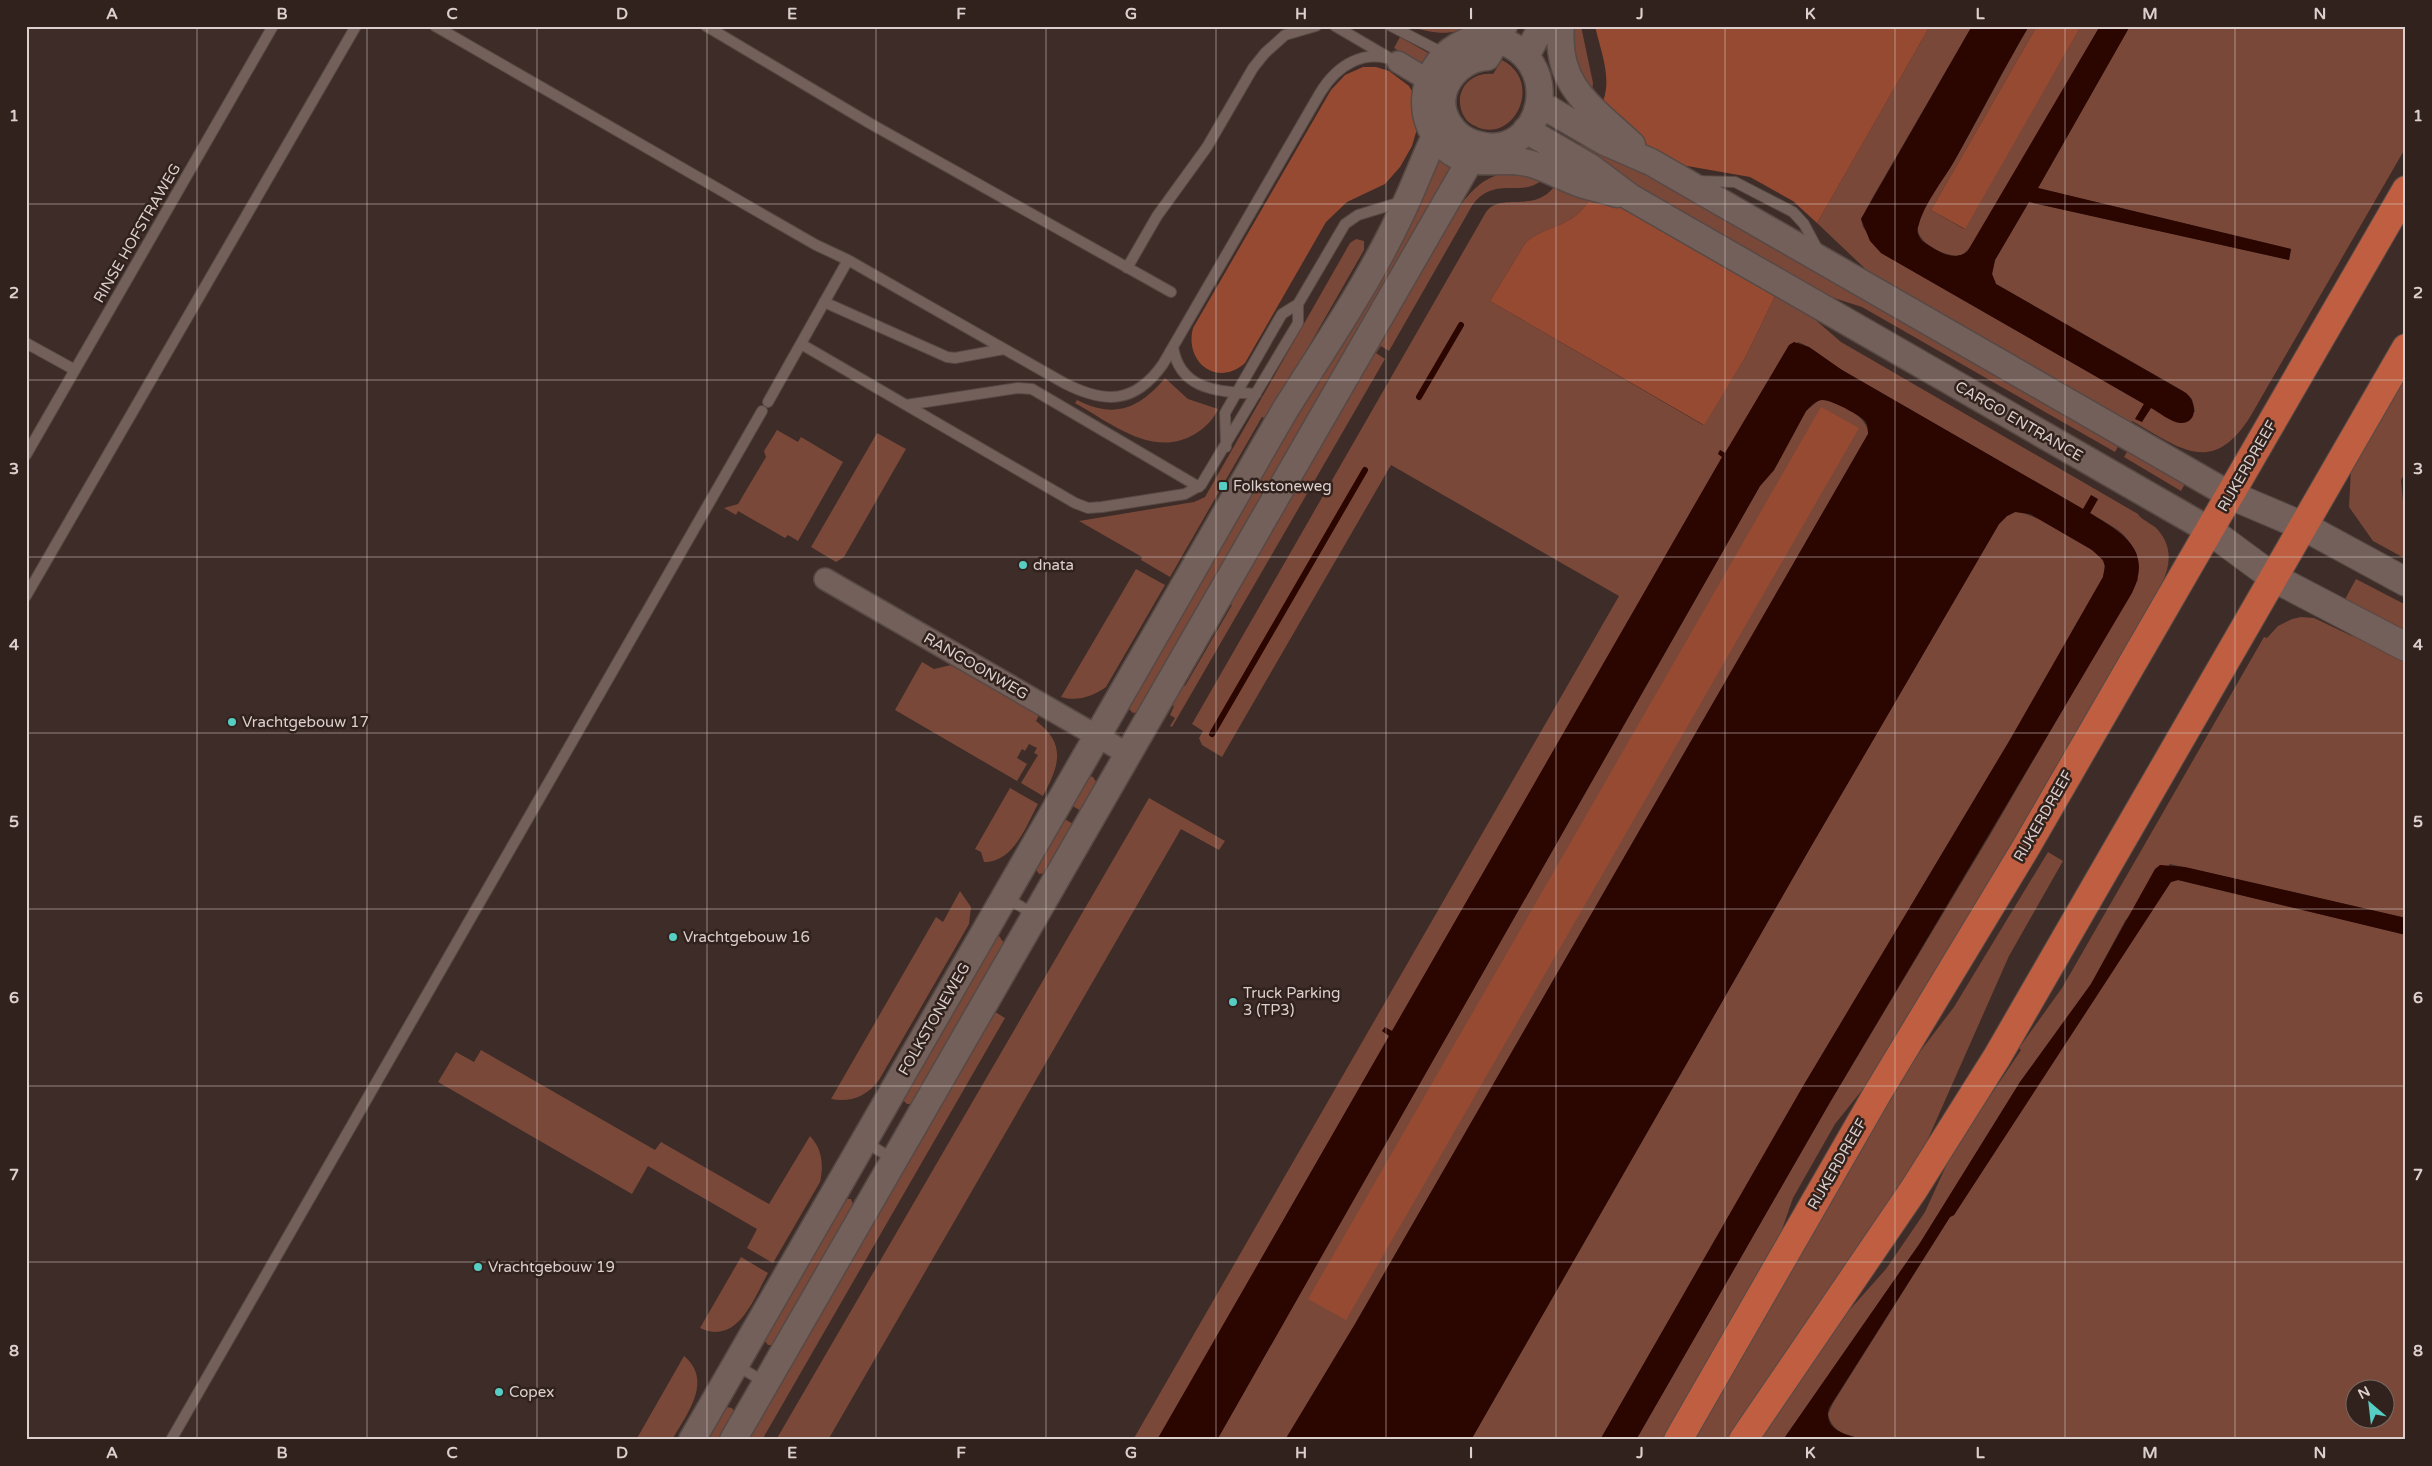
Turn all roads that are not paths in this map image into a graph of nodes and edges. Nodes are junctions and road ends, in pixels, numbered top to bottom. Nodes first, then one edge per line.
1 (273, 26) edge
2 (356, 26) edge
3 (435, 26) edge
4 (706, 26) edge
5 (1316, 26) edge
6 (1335, 26) edge
7 (1391, 26) edge
8 (1542, 26) edge
9 (1561, 26) edge
10 (1500, 33) edge
11 (1445, 54) junction
12 (1526, 56) junction
13 (1398, 62) junction
14 (1428, 80) junction
15 (1540, 104) junction
16 (1526, 130) junction
17 (1435, 136) junction
18 (1474, 153) junction
19 (1651, 162) junction
20 (2406, 190) edge
21 (1630, 197) junction
22 (1407, 200) junction
23 (848, 260) junction
24 (1127, 268) junction
25 (1171, 292) dead end
26 (824, 302) junction
27 (1298, 304) junction
28 (26, 342) edge
29 (801, 344) junction
30 (1173, 347) junction
31 (2406, 348) edge
32 (1004, 350) junction
33 (75, 370) junction
34 (1237, 392) junction
35 (1256, 394) junction
36 (906, 405) junction
37 (1226, 447) junction
38 (26, 455) edge
39 (1199, 487) junction
40 (2230, 495) junction
41 (2303, 526) junction
42 (2210, 530) junction
43 (2274, 578) junction
44 (825, 579) dead end
45 (2406, 582) edge
46 (26, 596) edge
47 (2406, 647) edge
48 (1097, 736) junction
49 (1128, 754) junction
50 (1004, 896) junction
51 (1035, 915) junction
52 (864, 1142) junction
53 (894, 1159) junction
54 (735, 1365) junction
55 (766, 1382) junction
56 (170, 1440) edge
57 (692, 1440) edge
58 (733, 1440) edge
59 (1678, 1440) edge
60 (1743, 1440) edge

1 - 33 lane, RINSE HOFSTRAWEG
2 - 46 lane
3 - 23 lane
4 - 24 lane
5 - 24 lane
6 - 13 lane
7 - 11 lane
8 - 12 street
9 - 19 street
10 - 11 street
10 - 12 street
10 - 18 street
11 - 14 street
12 - 15 street
13 - 14 street
13 - 30 lane
14 - 17 street
15 - 16 street
15 - 19 street
16 - 18 street
16 - 21 street, CARGO ENTRANCE
17 - 18 street
17 - 22 street, FOLKSTONEWEG
18 - 21 street, CARGO ENTRANCE
18 - 49 street
19 - 40 street
20 - 40 highway, RIJKERDREEF
21 - 42 street, CARGO ENTRANCE
22 - 27 lane
22 - 48 street, FOLKSTONEWEG
23 - 26 lane
23 - 32 lane
24 - 25 lane
26 - 29 lane
26 - 32 lane
27 - 34 lane
27 - 35 lane
28 - 33 lane
29 - 36 lane
29 - 56 lane
30 - 32 lane
30 - 34 lane
31 - 41 highway
33 - 38 lane, RINSE HOFSTRAWEG
34 - 35 lane
34 - 37 lane
35 - 37 lane
36 - 39 lane
36 - 39 lane
37 - 39 lane
40 - 41 main road
40 - 42 highway, RIJKERDREEF
41 - 43 highway
41 - 45 main road
42 - 43 main road, CARGO ENTRANCE
42 - 59 highway, RIJKERDREEF
43 - 47 main road, CARGO ENTRANCE
43 - 60 highway
44 - 48 street, RANGOONWEG
48 - 49 street, RANGOONWEG
48 - 50 street, FOLKSTONEWEG
49 - 51 street
50 - 51 lane
50 - 52 street, FOLKSTONEWEG
51 - 53 street
52 - 53 lane
52 - 54 street, FOLKSTONEWEG
53 - 55 street
54 - 55 lane
54 - 57 street, FOLKSTONEWEG
55 - 58 street

